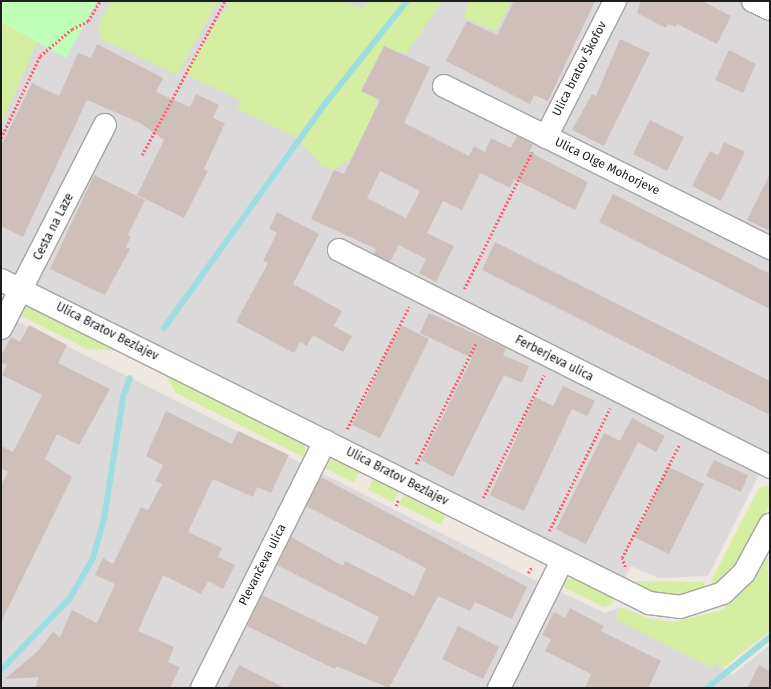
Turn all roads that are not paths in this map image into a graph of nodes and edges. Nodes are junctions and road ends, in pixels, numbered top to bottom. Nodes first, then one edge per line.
1 (615, 1) edge
2 (753, 1) edge
3 (770, 9) edge
4 (444, 86) dead end
5 (105, 125) dead end
6 (543, 135) junction
7 (770, 248) edge
8 (339, 250) dead end
9 (1, 280) edge
10 (21, 289) junction
11 (1, 328) edge
12 (334, 438) junction
13 (770, 467) edge
14 (770, 525) edge
15 (562, 561) junction
16 (202, 688) edge
17 (498, 688) edge

1 - 6 street, Ulica bratov Škofov
2 - 3 street
4 - 6 street, Ulica Olge Mohorjeve
5 - 10 street, Cesta na Laze
6 - 7 street, Ulica Olge Mohorjeve
8 - 13 street, Ferberjeva ulica
9 - 10 street, Ulica Bratov Bezlajev
10 - 11 street, Cesta na Laze
10 - 12 street, Ulica Bratov Bezlajev
12 - 15 street, Ulica Bratov Bezlajev
12 - 16 street, Plevančeva ulica
14 - 15 street, Ulica Bratov Bezlajev
15 - 17 street

